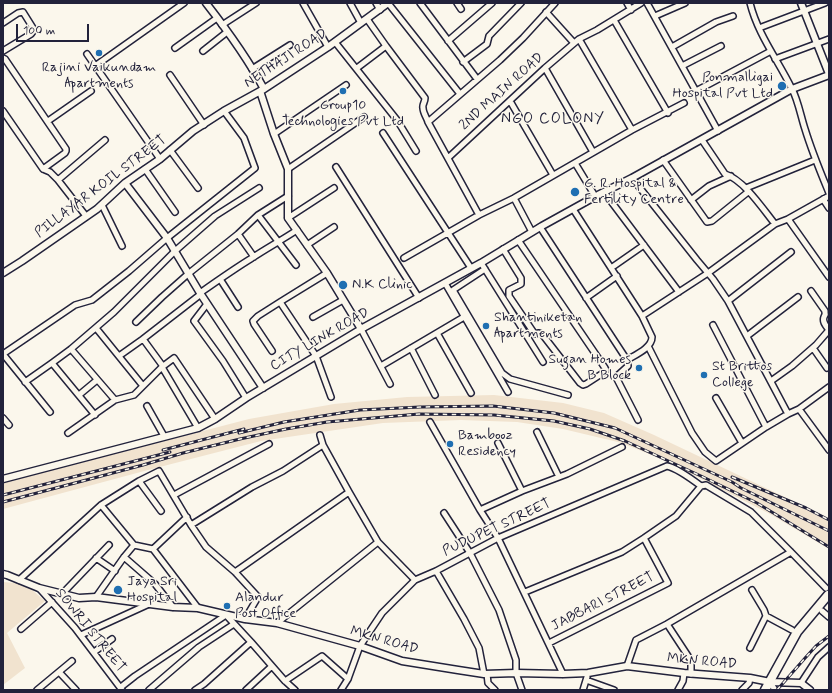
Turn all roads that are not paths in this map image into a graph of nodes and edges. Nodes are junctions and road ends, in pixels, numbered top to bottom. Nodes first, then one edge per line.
1 (184, 3) edge
2 (206, 3) edge
3 (256, 3) edge
4 (303, 3) edge
5 (350, 3) edge
6 (376, 3) edge
7 (388, 3) edge
8 (420, 3) edge
9 (457, 3) edge
10 (492, 3) edge
11 (512, 3) edge
12 (521, 3) edge
13 (555, 3) edge
14 (627, 3) edge
15 (641, 3) edge
16 (647, 3) edge
17 (685, 3) edge
18 (750, 3) edge
19 (801, 3) edge
20 (825, 3) edge
21 (516, 8) junction
22 (461, 9) dead end
23 (380, 10) junction
24 (631, 10) junction
25 (804, 11) junction
26 (546, 12) junction
27 (655, 16) junction
28 (733, 16) dead end
29 (217, 18) junction
30 (367, 19) junction
31 (614, 20) junction
32 (3, 23) edge
33 (361, 23) junction
34 (222, 25) junction
35 (758, 28) junction
36 (228, 32) junction
37 (579, 39) junction
38 (829, 39) edge
39 (448, 41) junction
40 (335, 42) junction
41 (574, 44) junction
42 (816, 44) junction
43 (290, 45) dead end
44 (386, 46) junction
45 (721, 46) dead end
46 (328, 47) junction
47 (672, 47) junction
48 (175, 48) dead end
49 (3, 51) edge
50 (203, 51) dead end
51 (770, 51) junction
52 (87, 54) dead end
53 (3, 58) edge
54 (775, 59) junction
55 (463, 62) junction
56 (95, 66) junction
57 (682, 66) junction
58 (357, 68) junction
59 (546, 68) junction
60 (252, 69) junction
61 (170, 75) dead end
62 (829, 75) edge
63 (477, 80) junction
64 (346, 85) dead end
65 (262, 90) junction
66 (792, 90) junction
67 (91, 91) dead end
68 (696, 91) junction
69 (460, 94) junction
70 (510, 101) junction
71 (684, 103) dead end
72 (224, 111) junction
73 (3, 112) edge
74 (668, 113) junction
75 (364, 117) dead end
76 (48, 121) junction
77 (428, 122) junction
78 (204, 125) junction
79 (632, 130) junction
80 (193, 131) joint
81 (718, 131) junction
82 (383, 133) dead end
83 (274, 134) junction
84 (106, 140) dead end
85 (702, 140) junction
86 (170, 150) junction
87 (416, 151) dead end
88 (593, 152) junction
89 (448, 158) junction
90 (160, 159) junction
91 (664, 160) junction
92 (815, 160) junction
93 (575, 163) junction
94 (336, 167) dead end
95 (43, 169) junction
96 (145, 169) junction
97 (288, 170) junction
98 (553, 175) junction
99 (731, 176) junction
100 (632, 178) junction
101 (58, 180) junction
102 (125, 183) junction
103 (198, 188) dead end
104 (259, 188) dead end
105 (334, 188) dead end
106 (747, 190) junction
107 (604, 192) junction
108 (829, 194) edge
109 (288, 196) junction
110 (595, 196) junction
111 (514, 198) junction
112 (692, 200) junction
113 (823, 200) junction
114 (102, 205) junction
115 (829, 208) edge
116 (573, 209) junction
117 (175, 212) dead end
118 (258, 215) junction
119 (86, 216) junction
120 (479, 216) junction
121 (288, 218) junction
122 (788, 219) junction
123 (775, 224) junction
124 (540, 226) junction
125 (334, 227) dead end
126 (297, 230) junction
127 (532, 232) junction
128 (448, 233) junction
129 (238, 234) junction
130 (166, 238) junction
131 (518, 240) junction
132 (279, 242) junction
133 (307, 245) junction
134 (644, 245) junction
135 (122, 246) dead end
136 (503, 249) junction
137 (174, 252) junction
138 (791, 252) dead end
139 (254, 257) junction
140 (404, 258) dead end
141 (481, 263) junction
142 (296, 265) dead end
143 (471, 268) junction
144 (611, 268) junction
145 (485, 269) junction
146 (3, 273) edge
147 (327, 273) junction
148 (708, 273) junction
149 (188, 274) junction
150 (617, 276) junction
151 (829, 277) edge
152 (220, 279) junction
153 (445, 283) junction
154 (811, 291) dead end
155 (679, 292) junction
156 (200, 293) junction
157 (798, 297) dead end
158 (419, 298) junction
159 (586, 298) junction
160 (343, 300) junction
161 (728, 301) junction
162 (280, 302) junction
163 (207, 304) junction
164 (238, 306) dead end
165 (642, 316) junction
166 (313, 317) dead end
167 (464, 317) junction
168 (136, 322) dead end
169 (712, 325) dead end
170 (96, 328) junction
171 (361, 329) junction
172 (829, 330) edge
173 (437, 333) junction
174 (747, 336) junction
175 (142, 339) junction
176 (648, 346) junction
177 (411, 348) junction
178 (812, 348) junction
179 (71, 349) junction
180 (272, 351) dead end
181 (3, 354) edge
182 (119, 356) junction
183 (316, 356) junction
184 (627, 360) junction
185 (543, 362) dead end
186 (52, 363) junction
187 (381, 366) junction
188 (162, 367) junction
189 (828, 368) edge
190 (97, 380) junction
191 (771, 381) junction
192 (25, 382) junction
193 (390, 384) dead end
194 (143, 386) junction
195 (829, 387) edge
196 (263, 388) junction
197 (508, 392) dead end
198 (471, 393) dead end
199 (79, 395) junction
200 (435, 395) dead end
201 (568, 395) dead end
202 (331, 397) dead end
203 (246, 398) junction
204 (716, 398) dead end
205 (115, 400) junction
206 (147, 406) dead end
207 (799, 409) junction
208 (50, 412) dead end
209 (788, 414) junction
210 (95, 415) junction
211 (3, 418) edge
212 (215, 419) junction
213 (638, 420) dead end
214 (430, 422) dead end
215 (9, 425) dead end
216 (766, 427) junction
217 (198, 428) junction
218 (537, 432) dead end
219 (68, 433) dead end
220 (320, 435) dead end
221 (164, 436) junction
222 (498, 443) dead end
223 (742, 443) junction
224 (827, 443) edge
225 (269, 444) dead end
226 (323, 445) junction
227 (622, 447) dead end
228 (829, 450) edge
229 (559, 477) junction
230 (3, 479) edge
231 (139, 481) junction
232 (701, 486) junction
233 (349, 492) junction
234 (522, 492) junction
235 (174, 494) junction
236 (101, 505) junction
237 (480, 510) junction
238 (161, 511) dead end
239 (444, 513) dead end
240 (187, 517) junction
241 (191, 525) junction
242 (498, 538) junction
243 (644, 538) junction
244 (378, 542) junction
245 (109, 544) dead end
246 (134, 545) junction
247 (153, 549) junction
248 (791, 552) junction
249 (470, 553) junction
250 (124, 557) junction
251 (96, 558) junction
252 (3, 568) edge
253 (115, 571) junction
254 (436, 571) junction
255 (236, 572) junction
256 (5, 575) edge
257 (19, 580) junction
258 (415, 580) junction
259 (39, 588) junction
260 (752, 590) dead end
261 (827, 591) joint
262 (524, 592) junction
263 (62, 594) junction
264 (96, 597) junction
265 (52, 602) junction
266 (150, 604) junction
267 (173, 607) junction
268 (198, 608) junction
269 (822, 611) dead end
270 (226, 615) junction
271 (766, 616) junction
272 (829, 617) edge
273 (245, 619) junction
274 (277, 623) junction
275 (234, 624) junction
276 (667, 624) junction
277 (21, 628) dead end
278 (794, 631) junction
279 (81, 635) junction
280 (112, 640) dead end
281 (251, 642) junction
282 (549, 643) junction
283 (360, 646) junction
284 (829, 647) edge
285 (750, 648) dead end
286 (94, 652) junction
287 (72, 661) dead end
288 (272, 666) junction
289 (627, 666) junction
290 (59, 672) junction
291 (516, 673) junction
292 (588, 673) junction
293 (684, 673) junction
294 (485, 674) junction
295 (563, 674) junction
296 (691, 674) junction
297 (750, 678) junction
298 (348, 679) junction
299 (586, 680) junction
300 (285, 681) junction
301 (770, 682) junction
302 (801, 683) junction
303 (122, 689) edge
304 (494, 689) edge
305 (38, 690) edge
306 (76, 690) edge
307 (149, 690) edge
308 (195, 690) edge
309 (246, 690) edge
310 (295, 690) edge
311 (341, 690) edge
312 (522, 690) edge
313 (583, 690) edge
314 (614, 690) edge
315 (678, 690) edge
316 (742, 690) edge
317 (765, 690) edge
318 (775, 690) edge
319 (810, 690) edge

1 - 56 street
2 - 29 street
3 - 34 street
4 - 46 street
5 - 33 street
6 - 23 street
7 - 23 street, NETHAJI ROAD
7 - 69 street
8 - 39 street
9 - 22 street
10 - 39 street
11 - 21 street
12 - 21 street
13 - 26 street
14 - 24 street
15 - 24 street, 2ND MAIN ROAD
16 - 27 street
17 - 27 street
18 - 35 street
19 - 25 street
20 - 25 street
21 - 55 street
23 - 30 street, NETHAJI ROAD
24 - 31 street, 2ND MAIN ROAD
25 - 35 street
25 - 42 street
26 - 41 street
26 - 63 street
27 - 47 street
28 - 47 street
29 - 34 street
29 - 48 street
30 - 33 street, NETHAJI ROAD
30 - 44 street
31 - 37 street, 2ND MAIN ROAD
31 - 74 street
32 - 49 street
33 - 40 street, NETHAJI ROAD
34 - 36 street
35 - 51 street
36 - 50 street
36 - 60 street
37 - 41 street, 2ND MAIN ROAD
37 - 79 street
38 - 42 street
39 - 55 street
40 - 46 street, NETHAJI ROAD
40 - 58 street
41 - 59 street, 2ND MAIN ROAD
42 - 54 street
42 - 62 street
43 - 60 street
44 - 58 street
44 - 77 street
45 - 57 street
46 - 65 street, NETHAJI ROAD
47 - 57 street
51 - 54 street
51 - 68 street
52 - 56 street
53 - 76 street
54 - 66 street
55 - 63 street
56 - 90 street
57 - 68 street
58 - 87 street
59 - 70 street, 2ND MAIN ROAD
59 - 88 street
60 - 65 street
61 - 78 street
62 - 66 street, CITY LINK ROAD
63 - 69 street
64 - 83 street
65 - 72 street, NETHAJI ROAD
65 - 83 street
66 - 81 street, CITY LINK ROAD
66 - 92 street
67 - 76 street
68 - 81 street
69 - 77 street
70 - 89 street, 2ND MAIN ROAD
70 - 98 street
71 - 74 street
72 - 78 street, NETHAJI ROAD
72 - 130 street
73 - 95 street
74 - 79 street
75 - 97 street
76 - 95 street
77 - 89 street
78 - 80 street, NETHAJI ROAD
79 - 88 street
80 - 86 street, PILLAYAR KOIL STREET
81 - 85 street, CITY LINK ROAD
82 - 128 street
83 - 97 street
84 - 101 street
85 - 91 street, CITY LINK ROAD
85 - 99 street
86 - 90 street, PILLAYAR KOIL STREET
86 - 103 street
88 - 93 street
89 - 120 street
90 - 96 street, PILLAYAR KOIL STREET
91 - 100 street, CITY LINK ROAD
91 - 112 street
92 - 106 street
92 - 108 street
93 - 98 street
93 - 110 street
94 - 158 street
95 - 101 street
96 - 102 street, PILLAYAR KOIL STREET
96 - 117 street
97 - 109 street
98 - 111 street
99 - 106 street
99 - 112 street
100 - 107 street, CITY LINK ROAD
100 - 148 street
101 - 119 street
102 - 114 street, PILLAYAR KOIL STREET
102 - 130 street
104 - 137 street
105 - 121 street
106 - 112 street
106 - 123 street
107 - 110 street, CITY LINK ROAD
107 - 134 street
108 - 113 street
109 - 118 street
109 - 121 street
110 - 116 street, CITY LINK ROAD
111 - 120 street
111 - 127 street
113 - 115 street
113 - 122 street
114 - 119 street, PILLAYAR KOIL STREET
114 - 135 street
116 - 124 street, CITY LINK ROAD
116 - 144 street
118 - 129 street
118 - 132 street
119 - 146 street, PILLAYAR KOIL STREET
120 - 128 street
121 - 126 street
122 - 123 street
122 - 151 street
123 - 148 street
124 - 127 street, CITY LINK ROAD
124 - 159 street
125 - 133 street
126 - 132 street
126 - 133 street
127 - 131 street, CITY LINK ROAD
128 - 140 street
128 - 143 street
129 - 139 street
129 - 149 street
130 - 137 street
130 - 181 street
131 - 136 street, CITY LINK ROAD
131 - 136 street
132 - 139 street
132 - 142 street
133 - 147 street
134 - 144 street
134 - 155 street
136 - 141 street, CITY LINK ROAD
137 - 149 street
137 - 170 street
138 - 161 street
139 - 152 street
141 - 143 street, CITY LINK ROAD
141 - 145 street
143 - 153 street, CITY LINK ROAD
144 - 150 street
145 - 185 street
145 - 201 street
147 - 160 street
147 - 162 street
148 - 155 street
148 - 161 street
149 - 156 street
149 - 168 street
150 - 159 street
150 - 165 street
152 - 156 street
152 - 164 street
153 - 158 street, CITY LINK ROAD
153 - 167 street
154 - 172 street
155 - 165 street
156 - 163 street
156 - 175 street
157 - 174 street
158 - 171 street, CITY LINK ROAD
159 - 184 street
160 - 166 street
160 - 171 street
161 - 174 street
162 - 180 street
162 - 183 street
163 - 196 street
163 - 203 street
165 - 176 street
167 - 173 street
167 - 197 street
169 - 216 street
170 - 179 street
170 - 182 street
171 - 183 street, CITY LINK ROAD
171 - 187 street
172 - 178 street
173 - 177 street
173 - 198 street
174 - 191 street
175 - 182 street
175 - 188 street
176 - 184 street
176 - 223 street
177 - 187 street
177 - 200 street
178 - 189 street
178 - 191 street
179 - 186 street
179 - 190 street
181 - 192 street
182 - 194 street
183 - 196 street, CITY LINK ROAD
183 - 202 street
184 - 213 street
186 - 192 street
186 - 199 street
187 - 193 street
188 - 194 street
188 - 212 street
188 - 217 street
190 - 199 street
190 - 205 street
191 - 209 street
192 - 208 street
194 - 205 street
195 - 207 street
196 - 203 street, CITY LINK ROAD
199 - 210 street
203 - 212 street, CITY LINK ROAD
204 - 223 street
205 - 210 street
206 - 221 street
207 - 209 street
207 - 224 street
209 - 216 street
210 - 219 street
211 - 215 street
212 - 217 street, CITY LINK ROAD
214 - 237 street
216 - 223 street
217 - 221 street, CITY LINK ROAD
218 - 229 street
220 - 226 street
221 - 230 street, CITY LINK ROAD
222 - 234 street
224 - 228 street
225 - 235 street
226 - 233 street
226 - 241 street
227 - 229 street
229 - 234 street
231 - 235 street
231 - 236 street
231 - 238 street
232 - 242 street, PUDUPET STREET
232 - 243 street
232 - 248 street
233 - 244 street
233 - 255 street
234 - 237 street
235 - 240 street
236 - 246 street
236 - 257 street
237 - 242 street
239 - 249 street
240 - 241 street
240 - 247 street
241 - 255 street
242 - 249 street, PUDUPET STREET
242 - 262 street
243 - 262 street
243 - 282 street, JABBARI STREET
244 - 258 street
244 - 274 street
245 - 251 street
246 - 247 street
246 - 250 street
247 - 268 street
248 - 261 street
248 - 276 street
249 - 254 street, PUDUPET STREET
249 - 291 street
250 - 253 street
250 - 267 street
251 - 253 street
251 - 263 street
252 - 256 street
253 - 264 street
254 - 258 street, PUDUPET STREET
254 - 294 street
255 - 273 street
256 - 257 street, MKN ROAD
257 - 259 street, MKN ROAD
258 - 283 street, PUDUPET STREET
259 - 263 street, MKN ROAD
259 - 265 street, SOWRI STREET
260 - 271 street
261 - 278 main road
262 - 282 street
263 - 264 street, MKN ROAD
264 - 266 street, MKN ROAD
265 - 277 street
265 - 279 street, SOWRI STREET
266 - 267 street, MKN ROAD
266 - 279 street
267 - 268 street, MKN ROAD
268 - 270 street, MKN ROAD
269 - 272 street
270 - 273 street, MKN ROAD
270 - 275 street
270 - 303 street
271 - 278 street
271 - 285 street
273 - 274 street, MKN ROAD
274 - 283 street, MKN ROAD
275 - 281 street
275 - 307 street
276 - 289 street
276 - 296 street
278 - 301 main road
279 - 286 street, SOWRI STREET
280 - 286 street
281 - 288 street
281 - 308 street
282 - 295 street
283 - 294 street, MKN ROAD
283 - 298 street, PUDUPET STREET
284 - 302 street
286 - 303 street, SOWRI STREET
287 - 290 street
288 - 300 street
288 - 309 street
289 - 292 street, MKN ROAD
289 - 293 street, MKN ROAD
290 - 305 street
290 - 306 street
291 - 294 street, MKN ROAD
291 - 295 street, MKN ROAD
291 - 312 street
292 - 295 street, MKN ROAD
292 - 299 street
293 - 296 street, MKN ROAD
293 - 315 street
294 - 304 street
296 - 297 street, MKN ROAD
297 - 301 street, MKN ROAD
297 - 316 street
298 - 300 street
298 - 311 street, PUDUPET STREET
299 - 313 street
299 - 314 street
300 - 310 street
301 - 302 street, MKN ROAD
301 - 317 main road
301 - 318 street
302 - 319 street

